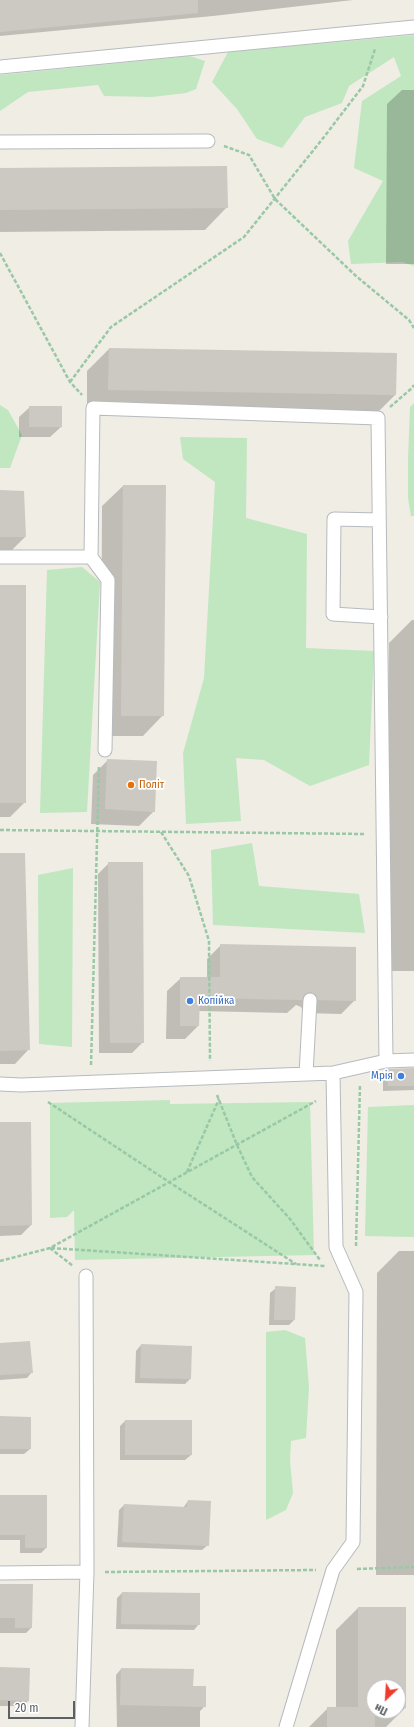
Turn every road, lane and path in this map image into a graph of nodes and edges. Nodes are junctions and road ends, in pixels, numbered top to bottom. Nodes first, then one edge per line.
1 (414, 27) edge
2 (381, 30) junction
3 (0, 67) edge
4 (208, 141) joint
5 (0, 142) edge
6 (275, 199) junction
7 (0, 252) edge
8 (414, 328) edge
9 (70, 382) junction
10 (414, 385) edge
11 (93, 408) junction
12 (378, 418) junction
13 (379, 520) junction
14 (0, 557) edge
15 (90, 557) junction
16 (381, 617) junction
17 (105, 750) joint
18 (0, 830) edge
19 (96, 831) junction
20 (161, 832) junction
21 (384, 834) junction
22 (310, 1000) dead end
23 (414, 1060) edge
24 (386, 1061) junction
25 (360, 1067) junction
26 (333, 1073) junction
27 (306, 1074) junction
28 (210, 1078) junction
29 (90, 1082) junction
30 (0, 1084) edge
31 (21, 1085) junction
32 (333, 1091) junction
33 (219, 1099) junction
34 (236, 1145) junction
35 (187, 1172) junction
36 (169, 1182) junction
37 (50, 1248) junction
38 (356, 1253) dead end
39 (0, 1261) edge
40 (296, 1264) junction
41 (325, 1266) junction
42 (346, 1269) junction
43 (86, 1276) joint
44 (414, 1567) edge
45 (333, 1570) junction
46 (87, 1572) junction
47 (0, 1573) edge
48 (82, 1727) edge
49 (286, 1727) edge

1 - 2 lane
2 - 3 lane
2 - 6 path
4 - 5 lane
4 - 6 path
6 - 8 path
6 - 9 path
7 - 9 path
9 - 11 path
10 - 12 path
11 - 12 lane
11 - 15 lane
12 - 13 lane
13 - 16 lane
13 - 16 lane
14 - 15 lane
15 - 17 lane
16 - 21 lane
17 - 19 path
18 - 19 path
19 - 20 path
19 - 29 path
20 - 21 path
20 - 28 path
21 - 24 lane
22 - 27 lane
23 - 24 lane
24 - 25 lane
25 - 26 lane
25 - 38 path
26 - 27 lane
26 - 32 lane
27 - 28 lane
28 - 29 lane
28 - 33 path
29 - 31 lane
30 - 31 lane
31 - 36 path
32 - 34 path
32 - 42 lane
33 - 34 path
33 - 35 path
34 - 35 path
34 - 41 path
35 - 36 path
36 - 37 path
36 - 40 path
37 - 39 path
37 - 40 path
37 - 43 path
40 - 41 path
41 - 42 path
42 - 45 lane
43 - 46 lane
44 - 45 path
45 - 46 path
45 - 49 lane
46 - 47 lane
46 - 48 lane

